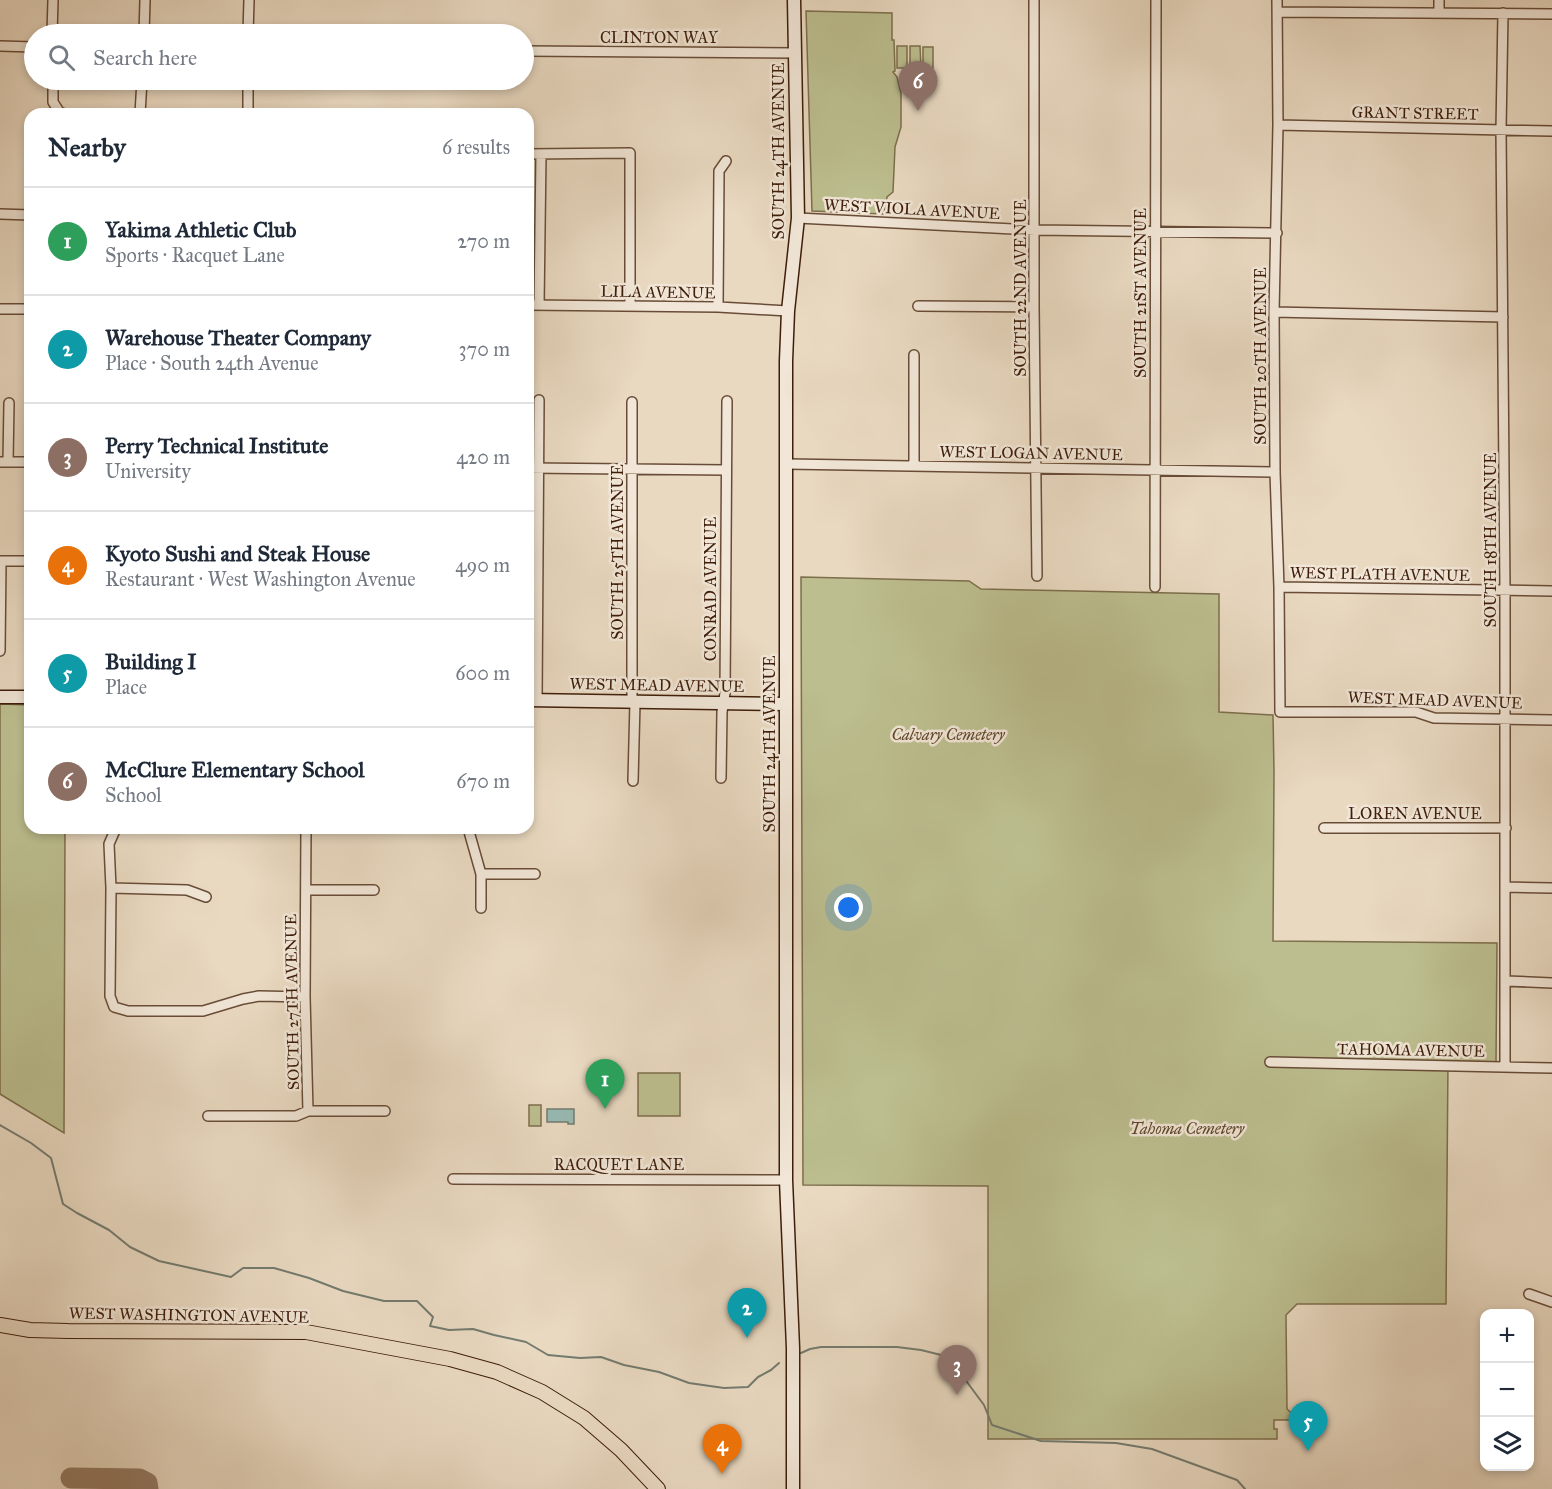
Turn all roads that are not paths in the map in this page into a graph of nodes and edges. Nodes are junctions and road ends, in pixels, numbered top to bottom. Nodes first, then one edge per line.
1 (53, 0) edge
2 (145, 0) edge
3 (249, 0) edge
4 (794, 0) edge
5 (1035, 0) edge
6 (1156, 0) edge
7 (1277, 0) edge
8 (1439, 0) edge
9 (1277, 12) junction
10 (1439, 12) junction
11 (1503, 13) junction
12 (1552, 14) edge
13 (52, 24) edge
14 (144, 24) edge
15 (248, 24) edge
16 (0, 46) edge
17 (24, 47) edge
18 (534, 51) edge
19 (794, 53) junction
20 (53, 90) edge
21 (141, 90) edge
22 (248, 90) edge
23 (59, 108) edge
24 (140, 108) edge
25 (248, 108) edge
26 (1278, 125) junction
27 (1501, 130) junction
28 (1552, 131) edge
29 (534, 154) edge
30 (541, 154) junction
31 (726, 161) dead end
32 (0, 214) edge
33 (24, 215) edge
34 (798, 218) junction
35 (1035, 230) junction
36 (1155, 232) junction
37 (1277, 233) junction
38 (534, 305) edge
39 (539, 305) junction
40 (630, 306) junction
41 (918, 306) dead end
42 (718, 307) junction
43 (1034, 307) junction
44 (0, 309) edge
45 (24, 309) edge
46 (788, 311) junction
47 (1274, 312) junction
48 (1503, 317) junction
49 (914, 355) dead end
50 (539, 400) dead end
51 (727, 401) dead end
52 (632, 402) dead end
53 (9, 403) dead end
54 (534, 457) edge
55 (4, 462) edge
56 (24, 462) edge
57 (787, 464) junction
58 (914, 466) junction
59 (534, 468) edge
60 (1037, 468) junction
61 (633, 469) junction
62 (726, 470) junction
63 (1155, 471) junction
64 (1275, 472) junction
65 (1, 561) edge
66 (24, 561) edge
67 (1037, 576) dead end
68 (1155, 587) dead end
69 (1279, 587) junction
70 (1505, 590) junction
71 (1552, 591) edge
72 (0, 651) edge
73 (0, 697) edge
74 (24, 697) edge
75 (534, 700) edge
76 (633, 702) junction
77 (724, 702) junction
78 (786, 704) junction
79 (1280, 712) joint
80 (1505, 720) junction
81 (1552, 720) edge
82 (721, 778) dead end
83 (633, 782) dead end
84 (1324, 828) dead end
85 (1506, 828) junction
86 (113, 834) edge
87 (306, 834) edge
88 (470, 834) edge
89 (481, 874) junction
90 (535, 874) dead end
91 (1505, 887) junction
92 (111, 888) junction
93 (1552, 888) edge
94 (306, 890) junction
95 (374, 890) dead end
96 (206, 897) dead end
97 (481, 908) dead end
98 (1506, 981) junction
99 (1552, 982) edge
100 (305, 997) junction
101 (1270, 1062) dead end
102 (1505, 1067) junction
103 (1552, 1068) edge
104 (308, 1111) junction
105 (385, 1111) dead end
106 (208, 1116) dead end
107 (453, 1179) dead end
108 (786, 1180) junction
109 (1529, 1293) dead end
110 (1552, 1302) edge
111 (0, 1324) edge
112 (658, 1489) edge
113 (793, 1489) edge

1 - 13 street
2 - 14 street
3 - 15 street
4 - 19 street, SOUTH 24TH AVENUE
5 - 35 street, SOUTH 22ND AVENUE
6 - 36 street, SOUTH 21ST AVENUE
7 - 9 street, SOUTH 20TH AVENUE
8 - 10 street
9 - 10 street
9 - 26 street, SOUTH 20TH AVENUE
10 - 11 street
11 - 12 street
11 - 27 street, SOUTH 18TH AVENUE
16 - 17 street
18 - 19 street, CLINTON WAY
19 - 34 street, SOUTH 24TH AVENUE
20 - 23 street
21 - 24 street
22 - 25 street
26 - 27 street, GRANT STREET
26 - 37 street, SOUTH 20TH AVENUE
27 - 28 street, GRANT STREET
27 - 48 street, SOUTH 18TH AVENUE
29 - 30 street
30 - 39 street
30 - 40 street
31 - 42 street
32 - 33 street
34 - 35 street, WEST VIOLA AVENUE
34 - 46 street, SOUTH 24TH AVENUE
35 - 36 street, WEST VIOLA AVENUE
35 - 43 street, SOUTH 22ND AVENUE
36 - 37 street, WEST VIOLA AVENUE
36 - 63 street, SOUTH 21ST AVENUE
37 - 47 street, SOUTH 20TH AVENUE
38 - 39 street, LILA AVENUE
39 - 40 street, LILA AVENUE
40 - 42 street, LILA AVENUE
41 - 43 street
42 - 46 street, LILA AVENUE
43 - 60 street, SOUTH 22ND AVENUE
44 - 45 street
46 - 57 street, SOUTH 24TH AVENUE
47 - 48 street
47 - 64 street, SOUTH 20TH AVENUE
48 - 70 street, SOUTH 18TH AVENUE
49 - 58 street
50 - 54 street
51 - 62 street, CONRAD AVENUE
52 - 61 street, SOUTH 25TH AVENUE
53 - 55 street
55 - 56 street
57 - 58 street, WEST LOGAN AVENUE
57 - 78 street, SOUTH 24TH AVENUE
58 - 60 street, WEST LOGAN AVENUE
59 - 61 street
60 - 63 street, WEST LOGAN AVENUE
60 - 67 street, SOUTH 22ND AVENUE
61 - 62 street
61 - 76 street, SOUTH 25TH AVENUE
62 - 77 street, CONRAD AVENUE
63 - 64 street, WEST LOGAN AVENUE
63 - 68 street, SOUTH 21ST AVENUE
64 - 69 street, SOUTH 20TH AVENUE
65 - 66 street
65 - 72 street
69 - 70 street, WEST PLATH AVENUE
69 - 79 street, SOUTH 20TH AVENUE
70 - 71 street, WEST PLATH AVENUE
70 - 80 street, SOUTH 18TH AVENUE
73 - 74 street
75 - 76 street, WEST MEAD AVENUE
76 - 77 street, WEST MEAD AVENUE
76 - 83 street, SOUTH 25TH AVENUE
77 - 78 street, WEST MEAD AVENUE
77 - 82 street, CONRAD AVENUE
78 - 108 street, SOUTH 24TH AVENUE
79 - 80 street, WEST MEAD AVENUE
80 - 81 street, WEST MEAD AVENUE
80 - 85 street, SOUTH 18TH AVENUE
84 - 85 street, LOREN AVENUE
85 - 91 street, SOUTH 18TH AVENUE
86 - 92 street
87 - 94 street, SOUTH 27TH AVENUE
88 - 89 street
89 - 90 street
89 - 97 street
91 - 93 street
91 - 98 street, SOUTH 18TH AVENUE
92 - 96 street
92 - 100 street
94 - 95 street
94 - 100 street, SOUTH 27TH AVENUE
98 - 99 street
98 - 102 street, SOUTH 18TH AVENUE
100 - 104 street, SOUTH 27TH AVENUE
101 - 102 street, TAHOMA AVENUE
102 - 103 street, TAHOMA AVENUE
104 - 105 street
104 - 106 street, SOUTH 27TH AVENUE
107 - 108 street, RACQUET LANE
108 - 113 street, SOUTH 24TH AVENUE
109 - 110 street
111 - 112 main road, WEST WASHINGTON AVENUE

